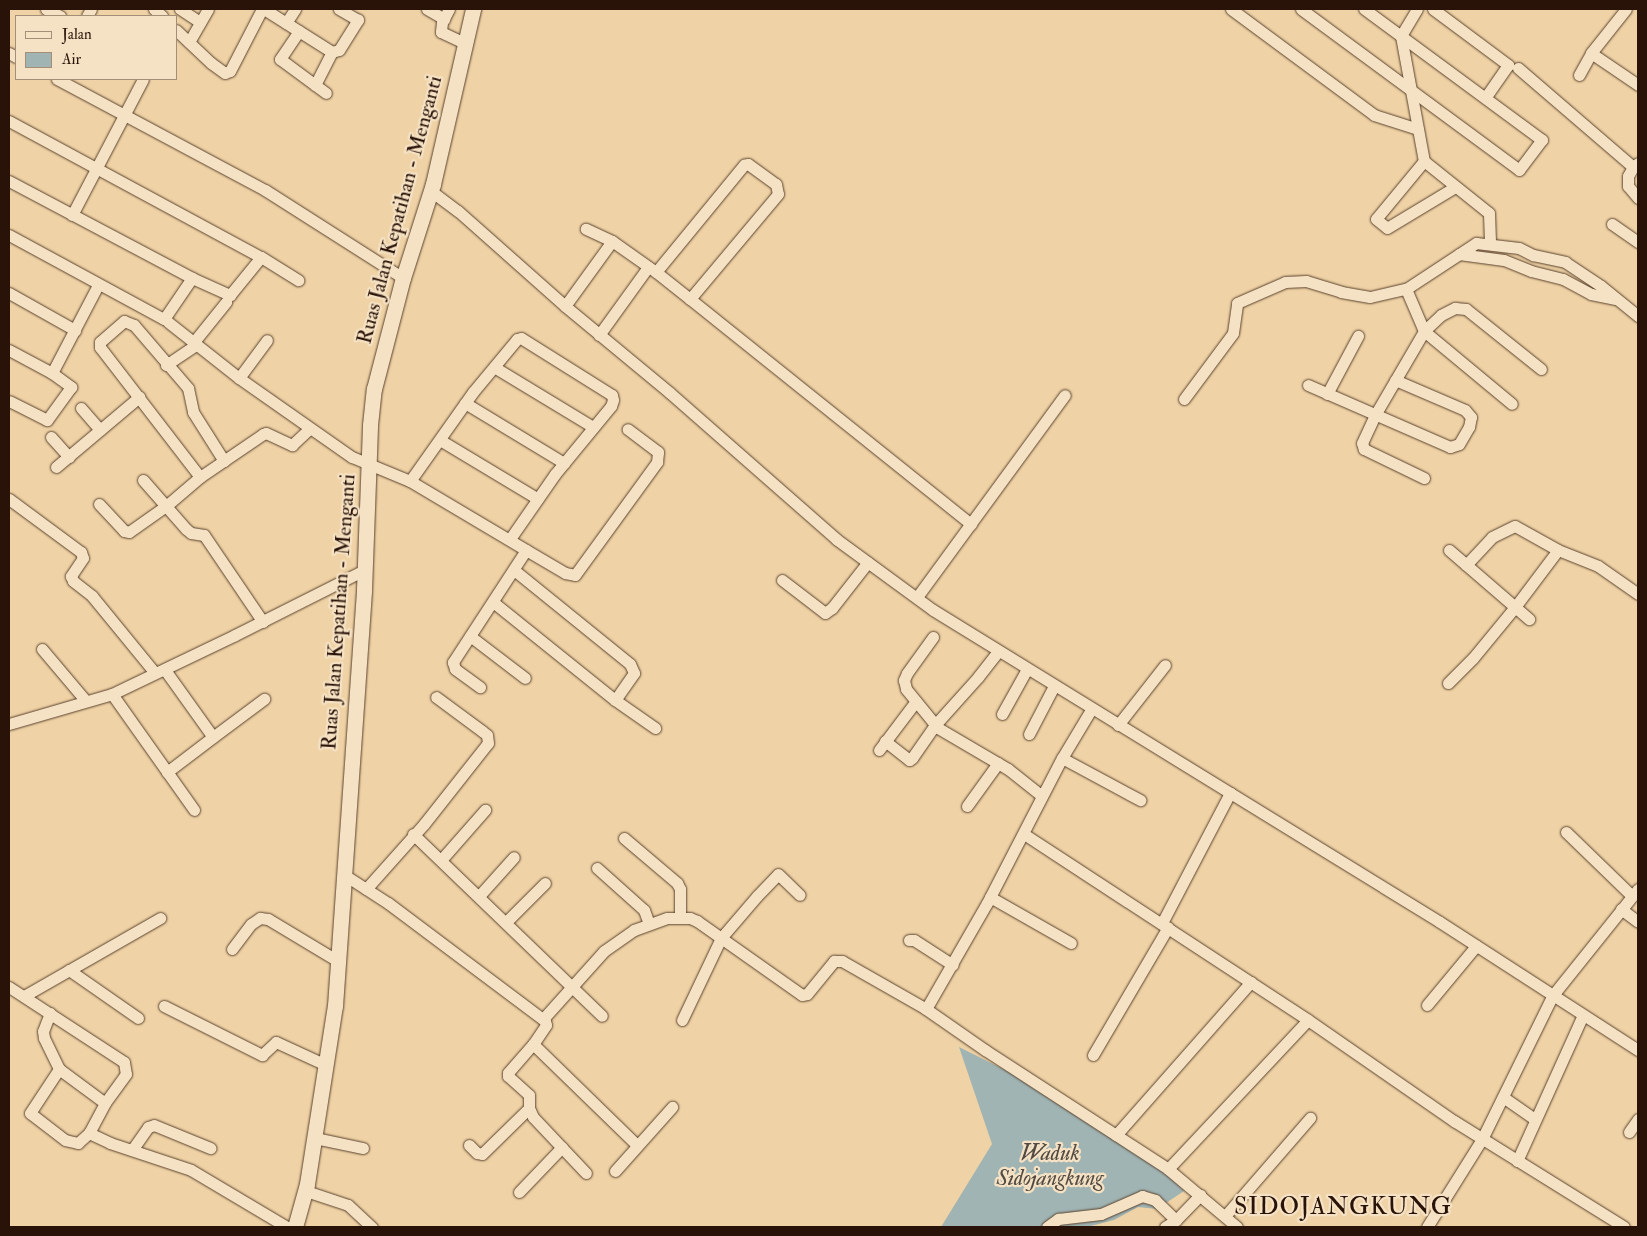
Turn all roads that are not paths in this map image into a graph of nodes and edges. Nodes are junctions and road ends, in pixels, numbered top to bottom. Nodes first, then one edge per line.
1 (46, 9) edge
2 (180, 9) edge
3 (208, 9) edge
4 (263, 9) edge
5 (295, 9) edge
6 (339, 9) edge
7 (427, 9) edge
8 (474, 9) edge
9 (1231, 9) edge
10 (1301, 9) edge
11 (1364, 9) edge
12 (1417, 9) edge
13 (1433, 9) edge
14 (1626, 9) edge
15 (446, 14) edge
16 (58, 15) edge
17 (200, 22) junction
18 (286, 23) junction
19 (299, 31) junction
20 (178, 32) edge
21 (1400, 36) junction
22 (189, 42) junction
23 (466, 43) junction
24 (332, 52) junction
25 (1591, 53) junction
26 (1518, 68) dead end
27 (1579, 74) dead end
28 (59, 80) edge
29 (143, 80) edge
30 (315, 85) junction
31 (1638, 85) edge
32 (1410, 90) junction
33 (326, 93) dead end
34 (1485, 98) junction
35 (125, 116) junction
36 (9, 120) edge
37 (1418, 129) junction
38 (1424, 161) junction
39 (1636, 165) edge
40 (97, 169) junction
41 (9, 181) edge
42 (1455, 186) junction
43 (431, 191) junction
44 (1638, 198) edge
45 (72, 215) junction
46 (1612, 224) dead end
47 (586, 230) dead end
48 (9, 235) edge
49 (612, 241) junction
50 (1638, 242) edge
51 (1490, 243) junction
52 (1458, 254) junction
53 (1533, 255) junction
54 (261, 258) junction
55 (652, 270) junction
56 (1532, 271) junction
57 (192, 278) junction
58 (403, 278) junction
59 (298, 280) dead end
60 (98, 285) junction
61 (1406, 289) junction
62 (9, 293) edge
63 (1614, 298) junction
64 (690, 300) junction
65 (226, 302) dead end
66 (565, 306) junction
67 (1638, 316) edge
68 (168, 322) dead end
69 (75, 330) junction
70 (1424, 331) junction
71 (599, 335) junction
72 (1358, 336) dead end
73 (267, 340) dead end
74 (194, 344) junction
75 (9, 350) edge
76 (166, 365) junction
77 (494, 367) junction
78 (1541, 369) dead end
79 (52, 373) junction
80 (239, 378) junction
81 (1395, 380) junction
82 (1308, 385) dead end
83 (1327, 394) junction
84 (1065, 395) dead end
85 (139, 397) junction
86 (1184, 399) dead end
87 (9, 401) edge
88 (465, 403) junction
89 (1512, 404) dead end
90 (81, 408) dead end
91 (1375, 415) junction
92 (593, 427) junction
93 (309, 429) junction
94 (628, 429) dead end
95 (100, 430) junction
96 (51, 436) dead end
97 (440, 440) junction
98 (69, 456) junction
99 (224, 461) junction
100 (564, 463) junction
101 (369, 466) junction
102 (56, 467) dead end
103 (200, 477) junction
104 (1424, 478) dead end
105 (143, 480) dead end
106 (410, 481) junction
107 (9, 499) edge
108 (538, 499) junction
109 (99, 504) dead end
110 (166, 506) junction
111 (971, 524) junction
112 (510, 539) junction
113 (526, 550) junction
114 (1449, 550) dead end
115 (1558, 550) junction
116 (868, 562) junction
117 (1466, 565) junction
118 (364, 570) junction
119 (514, 570) junction
120 (782, 580) dead end
121 (1638, 594) edge
122 (917, 597) junction
123 (493, 602) junction
124 (1515, 607) junction
125 (1529, 619) dead end
126 (263, 622) junction
127 (470, 636) junction
128 (933, 638) dead end
129 (42, 648) dead end
130 (998, 651) junction
131 (1165, 665) dead end
132 (1027, 669) junction
133 (160, 671) junction
134 (525, 678) dead end
135 (1448, 683) dead end
136 (1054, 686) junction
137 (480, 687) dead end
138 (112, 694) junction
139 (436, 697) dead end
140 (264, 699) dead end
141 (616, 700) junction
142 (86, 701) junction
143 (916, 701) junction
144 (1092, 708) junction
145 (1002, 714) dead end
146 (9, 724) edge
147 (936, 725) junction
148 (1118, 725) junction
149 (655, 728) dead end
150 (1029, 734) dead end
151 (213, 737) junction
152 (1062, 758) junction
153 (998, 763) junction
154 (167, 772) junction
155 (1230, 793) junction
156 (1042, 796) junction
157 (1140, 800) dead end
158 (966, 806) dead end
159 (194, 810) dead end
160 (485, 810) dead end
161 (1566, 832) dead end
162 (413, 834) junction
163 (1024, 834) junction
164 (624, 838) dead end
165 (514, 858) dead end
166 (441, 860) junction
167 (597, 868) dead end
168 (342, 874) junction
169 (545, 884) dead end
170 (366, 889) junction
171 (1635, 892) edge
172 (800, 895) dead end
173 (479, 896) junction
174 (990, 897) junction
175 (1621, 909) junction
176 (160, 918) dead end
177 (680, 918) junction
178 (506, 922) junction
179 (1638, 922) edge
180 (649, 924) junction
181 (1165, 925) junction
182 (721, 938) junction
183 (908, 940) dead end
184 (1071, 943) dead end
185 (1476, 946) junction
186 (232, 949) dead end
187 (338, 962) junction
188 (953, 965) junction
189 (69, 970) junction
190 (1251, 982) junction
191 (573, 986) junction
192 (9, 987) edge
193 (1553, 995) junction
194 (24, 996) junction
195 (1427, 1004) dead end
196 (164, 1006) dead end
197 (926, 1009) junction
198 (50, 1013) junction
199 (1583, 1015) junction
200 (602, 1016) dead end
201 (138, 1018) dead end
202 (543, 1019) junction
203 (682, 1020) dead end
204 (1308, 1020) junction
205 (533, 1044) junction
206 (1638, 1050) edge
207 (1093, 1055) dead end
208 (326, 1065) junction
209 (60, 1069) junction
210 (1503, 1097) junction
211 (105, 1103) junction
212 (672, 1107) dead end
213 (529, 1108) junction
214 (1310, 1118) dead end
215 (1535, 1119) junction
216 (1638, 1119) edge
217 (1629, 1132) dead end
218 (89, 1133) junction
219 (1116, 1134) junction
220 (314, 1138) junction
221 (1482, 1139) junction
222 (469, 1145) dead end
223 (637, 1145) junction
224 (210, 1148) dead end
225 (363, 1148) dead end
226 (562, 1148) junction
227 (132, 1150) junction
228 (1517, 1161) junction
229 (1168, 1168) junction
230 (614, 1171) dead end
231 (586, 1173) dead end
232 (306, 1191) junction
233 (519, 1192) dead end
234 (1200, 1195) junction
235 (1224, 1216) junction
236 (1073, 1218) junction
237 (1176, 1220) junction
238 (288, 1227) edge
239 (295, 1227) edge
240 (372, 1227) edge
241 (1047, 1227) edge
242 (1084, 1227) edge
243 (1165, 1227) edge
244 (1237, 1227) edge
245 (1427, 1227) edge
246 (1624, 1227) edge

1 - 16 street
2 - 17 street
3 - 17 street
4 - 18 street
4 - 22 street
5 - 18 street
6 - 24 street
7 - 15 street
8 - 23 main road, Ruas Jalan Kepatihan - Menganti
9 - 37 street
10 - 32 street
11 - 21 street
12 - 21 street
13 - 34 street
14 - 25 street
15 - 23 street
17 - 22 street
18 - 19 street
19 - 24 street
19 - 30 street
20 - 22 street
21 - 32 street
21 - 34 street
23 - 43 main road, Ruas Jalan Kepatihan - Menganti
24 - 30 street
25 - 27 street
25 - 31 street
26 - 39 street
28 - 35 street
29 - 35 street
30 - 33 street
32 - 34 street
32 - 37 street
35 - 40 street
35 - 58 street
36 - 40 street
37 - 38 street
38 - 42 street
38 - 42 street
39 - 44 street
40 - 45 street
40 - 54 street
41 - 45 street
42 - 51 street
43 - 58 main road, Ruas Jalan Kepatihan - Menganti
43 - 66 street
45 - 57 street
46 - 50 street
47 - 49 street
48 - 60 street
49 - 55 street
49 - 66 street
51 - 52 street
51 - 53 street
52 - 56 street
52 - 61 street
53 - 56 street
53 - 63 street
54 - 57 street
54 - 59 street
55 - 64 street
55 - 64 street
55 - 71 street
56 - 63 street
57 - 60 street
58 - 101 main road, Ruas Jalan Kepatihan - Menganti
60 - 69 street
61 - 70 street
61 - 86 street
62 - 69 street
63 - 67 street
64 - 111 street
65 - 74 street
66 - 71 street
68 - 74 street
69 - 79 street
70 - 78 street
70 - 81 street
70 - 89 street
71 - 116 street
72 - 83 street
73 - 80 street
74 - 76 street
74 - 80 street
75 - 79 street
76 - 85 street
76 - 99 street
77 - 88 street
77 - 92 street
77 - 92 street
79 - 87 street
80 - 93 street
81 - 91 street
81 - 91 street
82 - 83 street
83 - 91 street
84 - 111 street
85 - 95 street
85 - 103 street
88 - 97 street
88 - 100 street
90 - 95 street
91 - 104 street
92 - 100 street
93 - 99 street
93 - 101 street
94 - 113 street
95 - 98 street
96 - 98 street
97 - 106 street
97 - 108 street
98 - 102 street
99 - 103 street
100 - 108 street
101 - 106 street
101 - 118 main road, Ruas Jalan Kepatihan - Menganti
103 - 110 street
105 - 110 street
106 - 112 street
107 - 133 street
108 - 112 street
109 - 110 street
110 - 126 street
111 - 122 street
112 - 113 street
113 - 119 street
114 - 117 street
115 - 117 street
115 - 121 street
115 - 124 street
116 - 120 street
116 - 122 street
117 - 124 street
118 - 126 street
118 - 168 main road, Ruas Jalan Kepatihan - Menganti
119 - 123 street
119 - 141 street
122 - 130 street
123 - 127 street
123 - 141 street
124 - 125 street
124 - 135 street
126 - 133 street
127 - 134 street
127 - 137 street
128 - 143 street
129 - 142 street
130 - 132 street
130 - 147 street
131 - 148 street
132 - 136 street
132 - 145 street
133 - 138 street
133 - 151 street
136 - 144 street
136 - 150 street
138 - 142 street
138 - 154 street
139 - 162 street
140 - 151 street
141 - 149 street
142 - 146 street
143 - 147 street
143 - 147 street
144 - 148 street
144 - 152 street
147 - 153 street
148 - 155 street
151 - 154 street
152 - 156 street
152 - 157 street
153 - 156 street
153 - 158 street
154 - 159 street
155 - 181 street
155 - 185 street
156 - 163 street
160 - 166 street
161 - 171 street
162 - 166 street
162 - 170 street
163 - 174 street
163 - 181 street
164 - 177 street
165 - 173 street
166 - 173 street
167 - 180 street
168 - 170 street
168 - 187 main road, Ruas Jalan Kepatihan - Menganti
169 - 178 street
170 - 202 street
171 - 175 street
172 - 182 street
173 - 178 street
174 - 184 street
174 - 188 street
175 - 179 street
175 - 193 street
176 - 189 street
177 - 180 street
177 - 182 street
178 - 191 street
180 - 191 street
181 - 190 street
181 - 207 street
182 - 197 street
182 - 203 street
183 - 188 street
185 - 193 street
185 - 195 street
186 - 187 street
187 - 208 main road, Ruas Jalan Kepatihan - Menganti
188 - 197 street
189 - 194 street
189 - 201 street
190 - 204 street
190 - 219 street
191 - 200 street
191 - 202 street
192 - 194 street
193 - 199 street
193 - 210 street
194 - 198 street
196 - 208 street
197 - 219 street
198 - 209 street
198 - 211 street
199 - 206 street
199 - 215 street
202 - 205 street
204 - 221 street
204 - 229 street
205 - 213 street
205 - 223 street
208 - 220 main road, Ruas Jalan Kepatihan - Menganti
209 - 211 street
209 - 218 street
210 - 215 street
210 - 221 street
211 - 218 street
212 - 223 street
213 - 222 street
213 - 226 street
214 - 235 street
215 - 228 street
216 - 217 street
218 - 227 street
219 - 229 street
220 - 225 street
220 - 232 main road, Ruas Jalan Kepatihan - Menganti
221 - 228 street
221 - 245 street
223 - 230 street
224 - 227 street
226 - 231 street
226 - 233 street
227 - 238 street
228 - 246 street
229 - 234 street
232 - 239 main road, Ruas Jalan Kepatihan - Menganti
232 - 240 street
234 - 235 street
234 - 237 street
235 - 244 street
236 - 237 street
236 - 241 street
236 - 242 street
237 - 243 street

